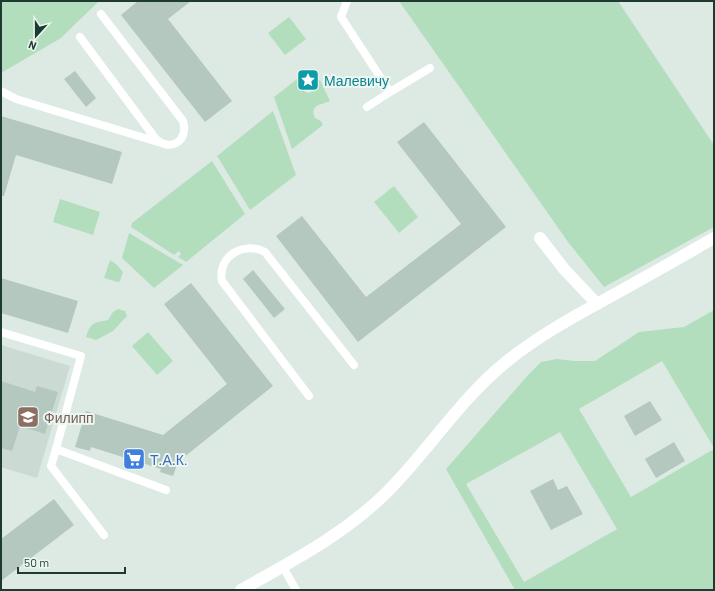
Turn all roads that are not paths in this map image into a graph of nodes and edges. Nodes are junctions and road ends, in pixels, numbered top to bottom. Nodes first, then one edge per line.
1 (347, 1) edge
2 (101, 14) dead end
3 (80, 37) dead end
4 (430, 68) dead end
5 (1, 91) edge
6 (390, 92) junction
7 (367, 107) dead end
8 (159, 142) junction
9 (540, 238) dead end
10 (714, 238) edge
11 (597, 304) junction
12 (1, 332) edge
13 (354, 365) dead end
14 (309, 396) dead end
15 (56, 449) junction
16 (166, 490) dead end
17 (104, 535) dead end
18 (283, 566) junction
19 (241, 590) edge
20 (296, 590) edge

1 - 6 lane
2 - 8 lane
3 - 8 lane
4 - 6 lane
5 - 8 lane
6 - 7 lane
9 - 11 street
10 - 11 street
11 - 18 street
12 - 15 lane
13 - 14 lane
15 - 16 lane
15 - 17 lane
18 - 19 street
18 - 20 lane

